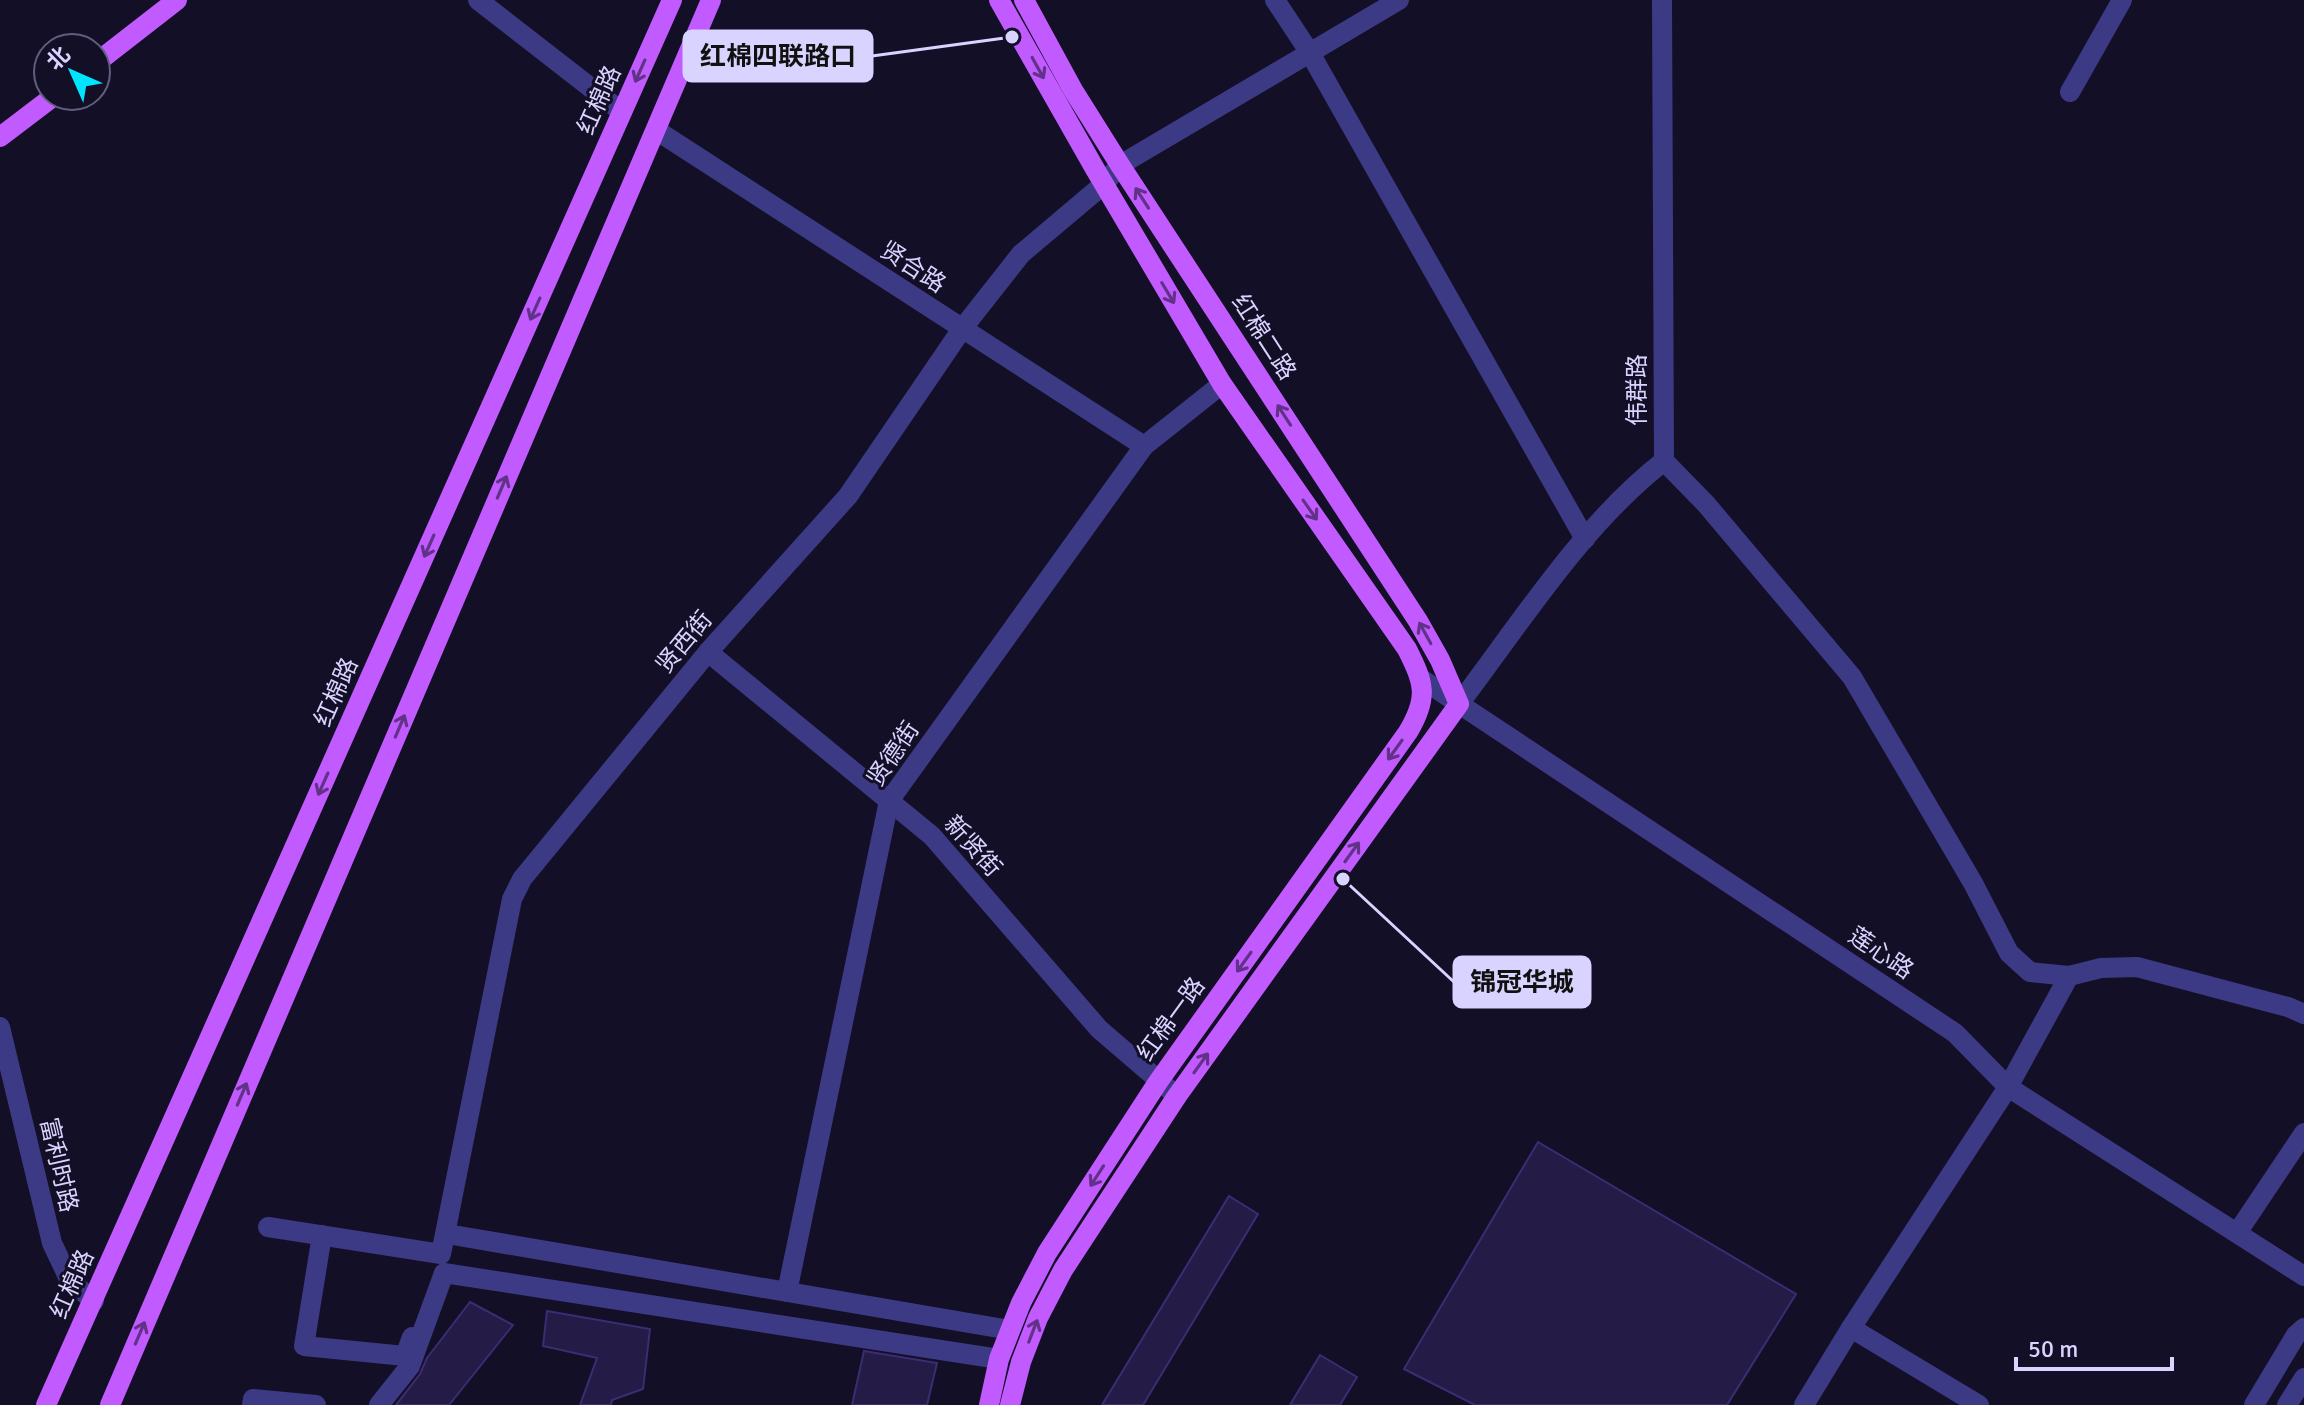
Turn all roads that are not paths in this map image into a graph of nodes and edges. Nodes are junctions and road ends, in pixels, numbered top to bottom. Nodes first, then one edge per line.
1 (177, 0) edge
2 (478, 0) edge
3 (672, 0) edge
4 (711, 0) edge
5 (999, 0) edge
6 (1024, 0) edge
7 (1275, 0) edge
8 (1399, 0) edge
9 (1662, 0) edge
10 (2122, 0) edge
11 (112, 51) edge
12 (1310, 53) junction
13 (2070, 92) dead end
14 (33, 112) edge
15 (622, 112) junction
16 (656, 130) junction
17 (0, 137) edge
18 (1120, 165) junction
19 (1104, 184) junction
20 (962, 329) junction
21 (1222, 384) junction
22 (1144, 446) junction
23 (1664, 461) junction
24 (1585, 539) junction
25 (708, 652) junction
26 (1423, 680) junction
27 (1459, 704) junction
28 (889, 801) junction
29 (2069, 976) junction
30 (2304, 1014) edge
31 (0, 1027) edge
32 (1158, 1082) junction
33 (2008, 1087) junction
34 (1177, 1096) junction
35 (2304, 1133) edge
36 (268, 1227) dead end
37 (2237, 1233) junction
38 (322, 1235) junction
39 (444, 1244) junction
40 (2304, 1276) edge
41 (787, 1292) junction
42 (94, 1301) junction
43 (1851, 1328) junction
44 (2304, 1328) edge
45 (1010, 1330) junction
46 (999, 1359) junction
47 (2304, 1378) edge
48 (46, 1405) edge
49 (110, 1405) edge
50 (252, 1405) edge
51 (316, 1405) edge
52 (379, 1405) edge
53 (989, 1405) edge
54 (1010, 1405) edge
55 (1804, 1405) edge
56 (1979, 1405) edge
57 (2254, 1405) edge
58 (2287, 1405) edge

1 - 11 main road
2 - 15 street
3 -> 15 main road, 红棉路
4 - 16 main road
5 -> 19 main road
6 - 18 main road, 红棉二路
7 - 12 street
8 - 12 street, 贤西街
9 - 23 street, 伟群路
10 - 13 street
12 - 18 street, 贤西街
12 - 24 street
14 - 17 main road
15 -> 42 main road, 红棉路
16 - 20 street, 贤合路
49 -> 16 main road
18 - 19 street, 贤西街
27 -> 18 main road, 红棉二路
19 - 20 street, 贤西街
19 -> 21 main road
20 - 22 street, 贤合路
20 - 25 street, 贤西街
21 - 22 street, 贤德街
21 -> 26 main road
22 - 28 street, 贤德街
23 - 24 street
23 - 29 street
24 - 27 street
25 - 28 street, 新贤街
25 - 39 street, 贤西街
26 - 27 street, 莲心路
26 -> 32 main road, 红棉一路
27 - 33 street, 莲心路
34 -> 27 main road, 红棉一路
28 - 32 street, 新贤街
28 - 41 street, 贤德街
29 - 30 street
29 - 33 street
31 - 42 street, 富利时路
32 - 34 street, 新贤街
32 -> 45 main road, 红棉一路
33 - 37 street, 莲心路
33 - 43 street
54 -> 34 main road, 红棉一路
35 - 37 street
36 - 38 street
37 - 40 street, 莲心路
38 - 39 street
38 - 39 street, 贤西街
39 - 41 street
41 - 45 street
42 - 48 main road, 红棉路
43 - 55 street
43 - 56 street
44 - 57 street
45 - 46 main road, 红棉一路
46 - 52 street
46 - 53 main road, 红棉一路
47 - 58 street
50 - 51 street

